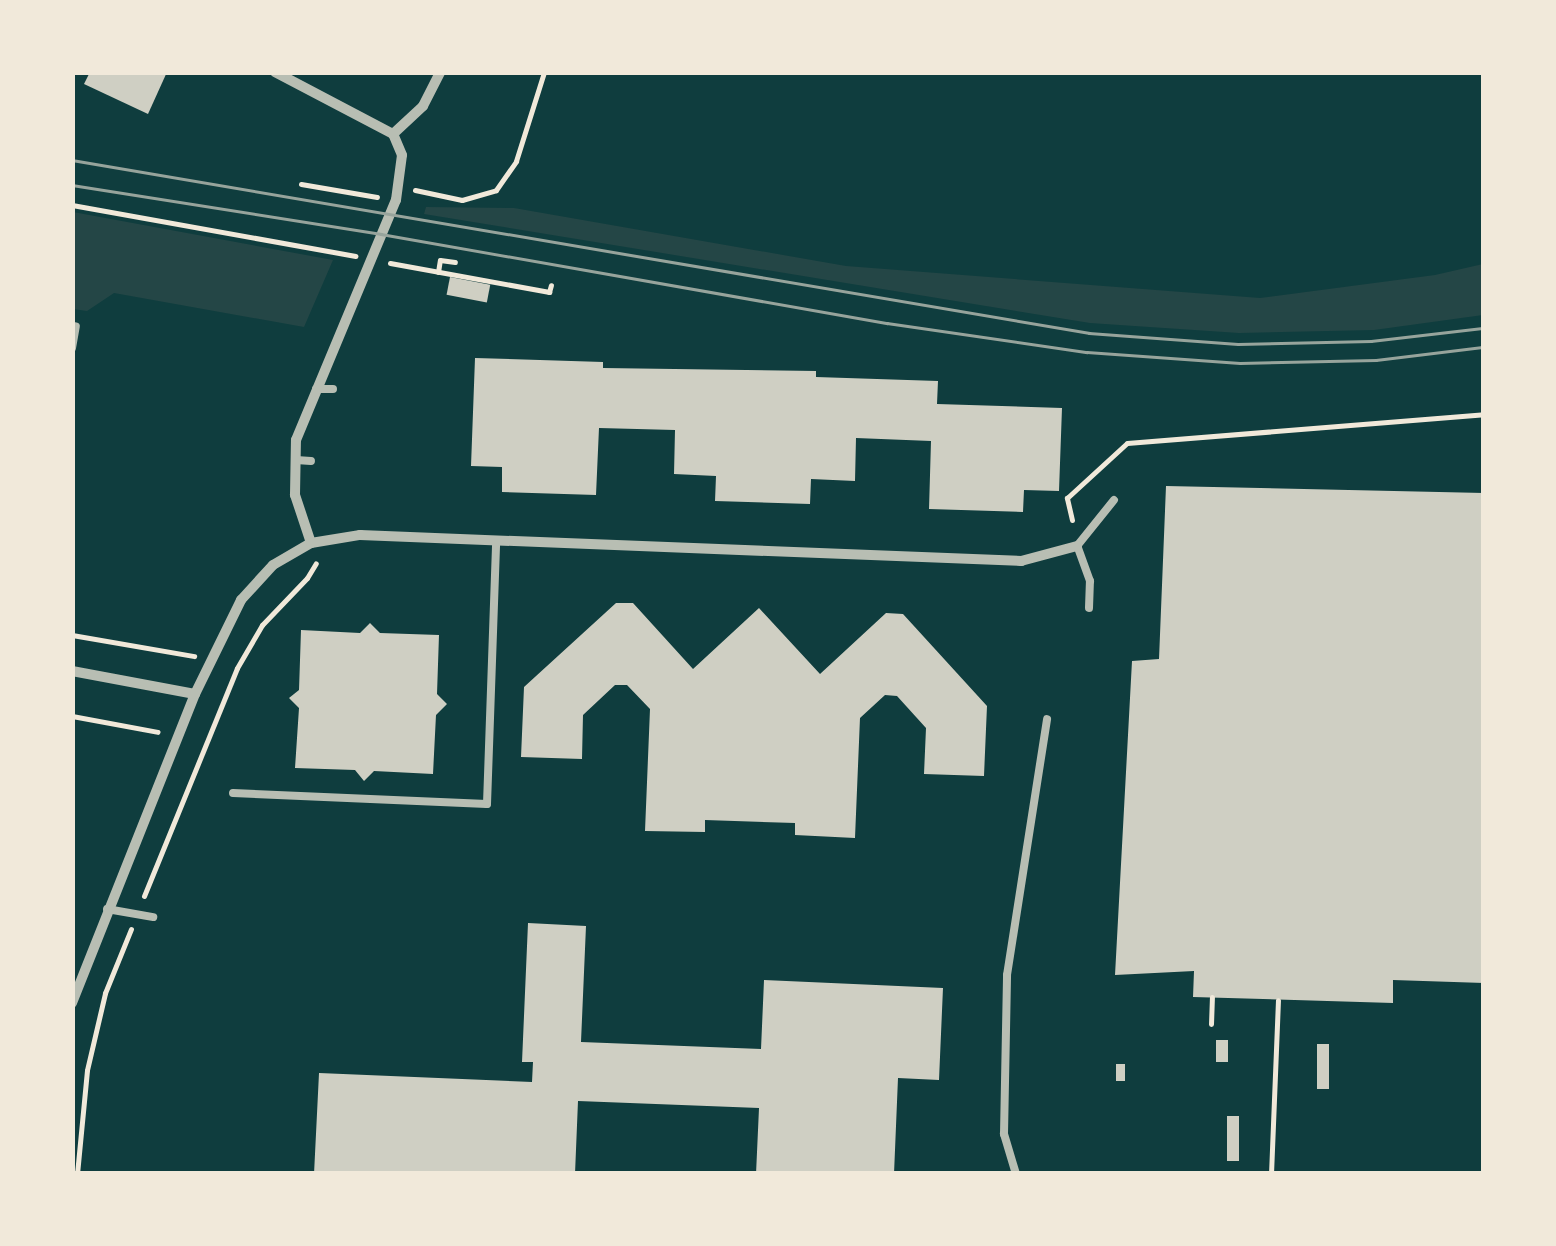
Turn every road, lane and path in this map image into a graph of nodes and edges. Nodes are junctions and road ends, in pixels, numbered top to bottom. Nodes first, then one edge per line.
1 (275, 72) edge
2 (440, 72) edge
3 (544, 72) edge
4 (393, 134) junction
5 (301, 184) dead end
6 (400, 186) junction
7 (396, 200) junction
8 (72, 205) edge
9 (370, 259) junction
10 (455, 262) dead end
11 (438, 272) junction
12 (551, 285) dead end
13 (76, 326) dead end
14 (72, 348) edge
15 (316, 389) junction
16 (333, 389) dead end
17 (1484, 414) edge
18 (296, 460) junction
19 (311, 461) dead end
20 (1114, 500) dead end
21 (496, 540) junction
22 (315, 542) junction
23 (1078, 546) junction
24 (1089, 608) dead end
25 (72, 636) edge
26 (212, 659) junction
27 (72, 671) edge
28 (195, 694) junction
29 (72, 716) edge
30 (1047, 719) dead end
31 (178, 735) junction
32 (233, 793) dead end
33 (107, 908) junction
34 (137, 914) junction
35 (153, 917) dead end
36 (1212, 997) dead end
37 (1278, 1000) dead end
38 (72, 1003) edge
39 (1211, 1024) dead end
40 (76, 1174) edge
41 (1016, 1174) edge
42 (1271, 1174) edge

1 - 4 street
2 - 4 street
3 - 6 path
4 - 6 street
5 - 7 path
6 - 7 street
7 - 9 street
8 - 9 path
9 - 11 path
9 - 15 street
10 - 11 path
11 - 12 path
13 - 14 lane
15 - 16 lane
15 - 18 street
17 - 23 path
18 - 19 lane
18 - 22 street
20 - 23 lane
21 - 22 street
21 - 23 street
21 - 32 lane
22 - 26 street
22 - 34 path
23 - 24 lane
25 - 26 path
26 - 28 street
27 - 28 street
28 - 31 street
29 - 31 path
30 - 41 lane
31 - 33 street
33 - 34 lane
33 - 38 street
34 - 35 lane
34 - 40 path
36 - 39 path
37 - 42 path

